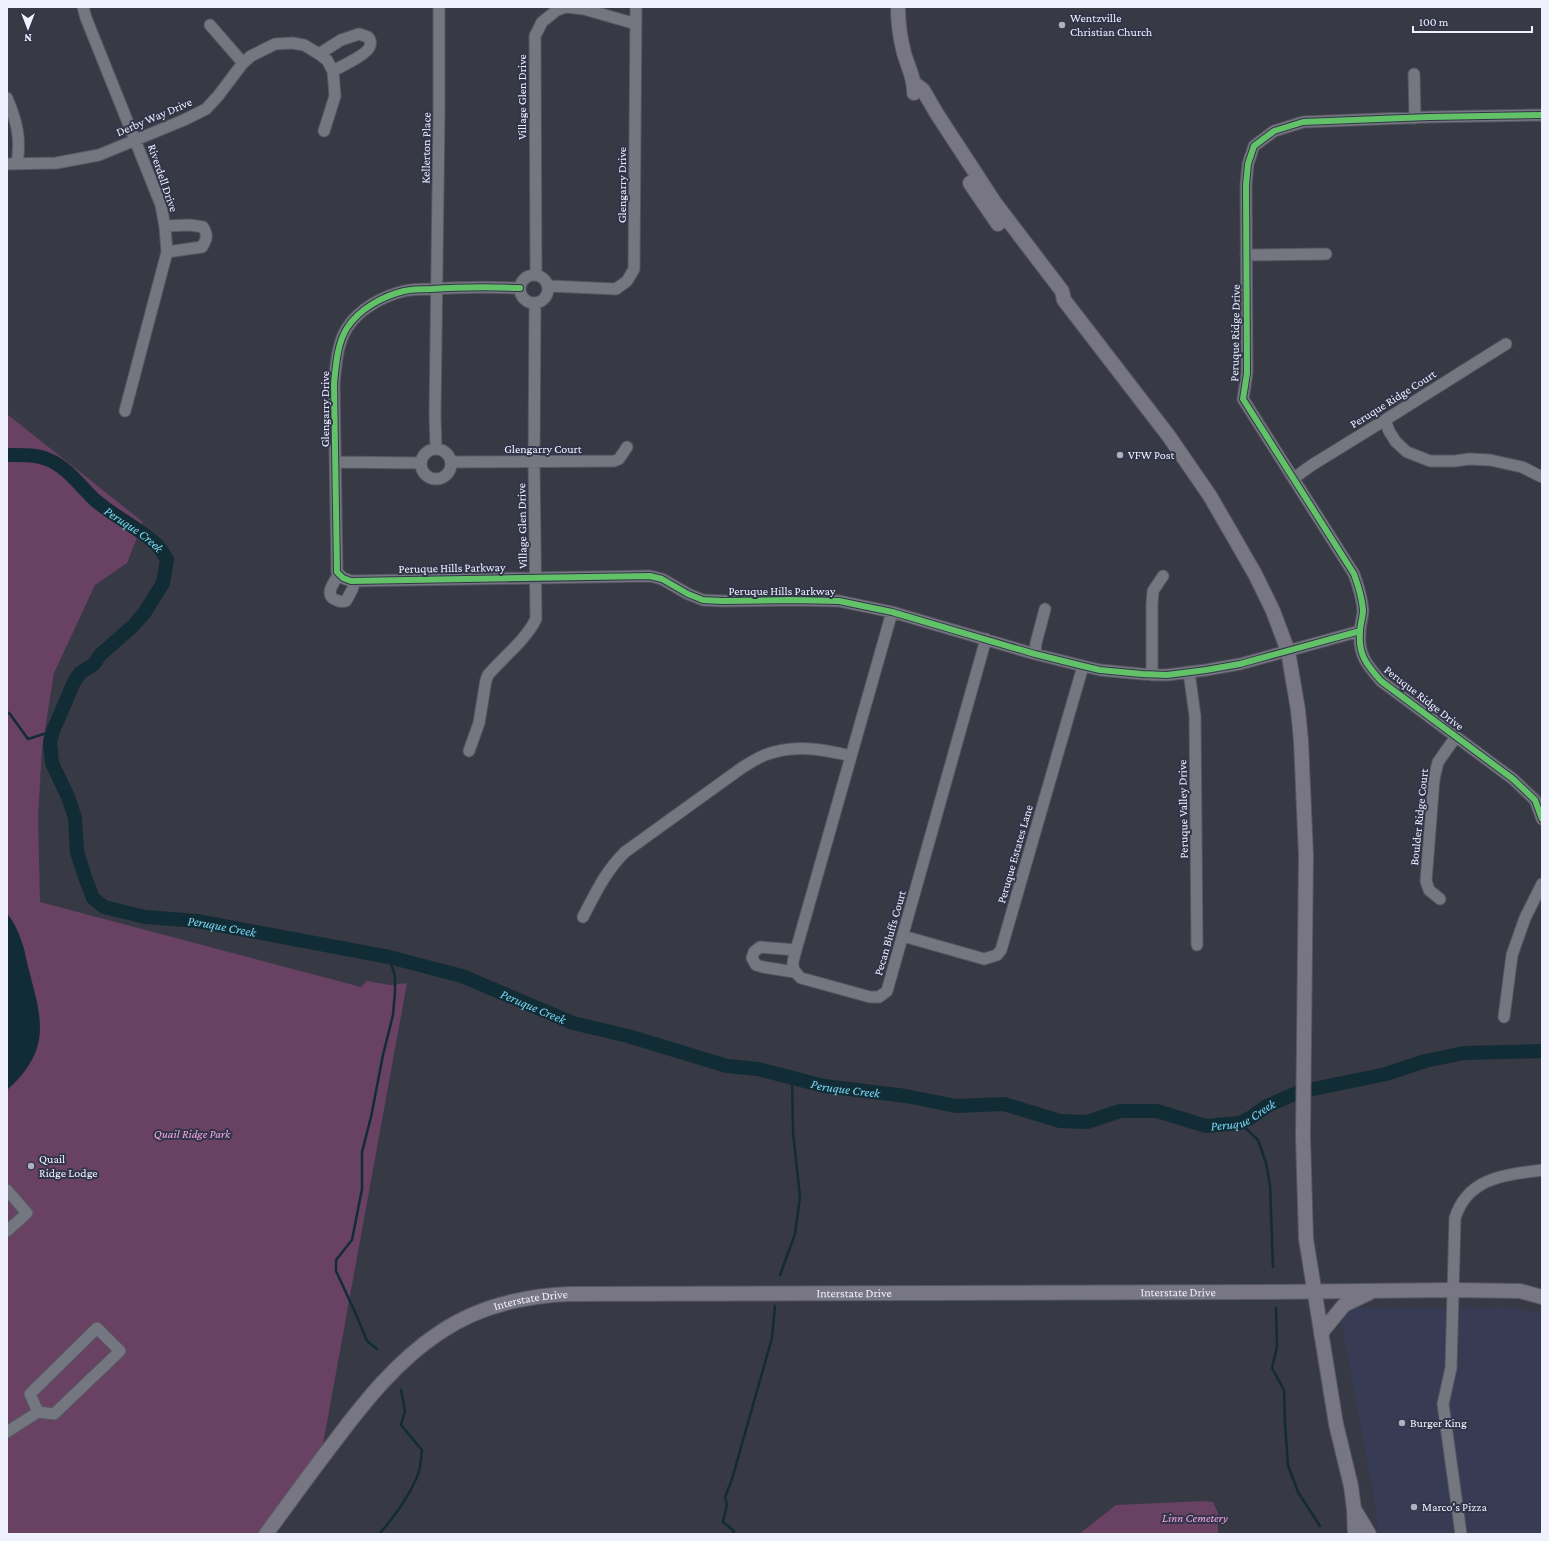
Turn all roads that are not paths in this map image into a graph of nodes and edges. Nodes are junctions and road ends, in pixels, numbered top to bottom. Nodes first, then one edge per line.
1 (83, 7) edge
2 (439, 7) edge
3 (636, 7) edge
4 (898, 7) edge
5 (636, 24) junction
6 (210, 25) dead end
7 (319, 54) junction
8 (243, 63) junction
9 (333, 71) junction
10 (1414, 74) dead end
11 (7, 98) edge
12 (1542, 115) edge
13 (1415, 118) junction
14 (324, 130) dead end
15 (136, 140) junction
16 (12, 164) edge
17 (165, 226) junction
18 (167, 252) junction
19 (1326, 254) dead end
20 (1246, 255) junction
21 (536, 274) junction
22 (549, 286) junction
23 (437, 288) junction
24 (520, 288) junction
25 (535, 304) junction
26 (1506, 344) dead end
27 (125, 411) dead end
28 (1385, 420) junction
29 (627, 447) dead end
30 (436, 449) junction
31 (336, 462) junction
32 (452, 462) junction
33 (421, 463) junction
34 (534, 463) junction
35 (1542, 477) edge
36 (1294, 478) junction
37 (341, 576) junction
38 (1162, 576) dead end
39 (536, 578) junction
40 (355, 581) junction
41 (1045, 609) dead end
42 (892, 612) junction
43 (1360, 631) junction
44 (986, 639) junction
45 (1288, 651) junction
46 (1035, 654) junction
47 (1083, 666) junction
48 (1189, 672) junction
49 (1152, 674) junction
50 (1455, 738) junction
51 (469, 751) dead end
52 (851, 756) junction
53 (1542, 819) edge
54 (1542, 884) edge
55 (1440, 899) dead end
56 (583, 916) dead end
57 (903, 936) junction
58 (1197, 946) dead end
59 (796, 950) junction
60 (794, 972) junction
61 (1504, 1017) dead end
62 (1542, 1170) edge
63 (7, 1190) edge
64 (7, 1231) edge
65 (1375, 1290) junction
66 (1452, 1290) junction
67 (1314, 1291) junction
68 (1542, 1297) edge
69 (1321, 1333) junction
70 (38, 1412) junction
71 (7, 1432) edge
72 (1354, 1509) junction
73 (266, 1534) edge
74 (1356, 1534) edge
75 (1369, 1534) edge
76 (1461, 1534) edge

1 - 15 street, Riverdell Drive
2 - 23 street, Kellerton Place
3 - 5 street, Glengarry Drive
4 - 45 main road
5 - 21 street, Village Glen Drive
5 - 22 street, Glengarry Drive
6 - 8 street
7 - 8 street, Derby Way Drive
7 - 9 street, Derby Way Drive
7 - 9 street
8 - 15 street, Derby Way Drive
9 - 14 street
10 - 13 street
11 - 16 street
12 - 13 street, Peruque Ridge Drive
13 - 20 street, Peruque Ridge Drive
15 - 16 street, Derby Way Drive
15 - 17 street, Riverdell Drive
17 - 18 street, Riverdell Drive
17 - 18 street
18 - 27 street, Riverdell Drive
19 - 20 street
20 - 36 street, Peruque Ridge Drive
21 - 22 street
21 - 24 street
22 - 25 street
23 - 24 street, Glengarry Drive
23 - 30 street
23 - 31 street, Glengarry Drive
24 - 25 street
25 - 34 street, Village Glen Drive
26 - 28 street, Peruque Ridge Court
28 - 35 street
28 - 36 street, Peruque Ridge Court
29 - 34 street, Glengarry Court
30 - 32 street
30 - 33 street
31 - 33 street
31 - 37 street, Glengarry Drive
32 - 33 street
32 - 34 street, Glengarry Court
34 - 39 street, Village Glen Drive
36 - 43 street, Peruque Ridge Drive
37 - 40 street, Peruque Hills Parkway
37 - 40 street
38 - 49 street
39 - 40 street, Peruque Hills Parkway
39 - 42 street, Peruque Hills Parkway
39 - 51 street, Village Glen Drive
41 - 46 street
42 - 44 street, Peruque Hills Parkway
42 - 52 street
43 - 45 street, Peruque Hills Parkway
43 - 50 street, Peruque Ridge Drive
44 - 46 street, Peruque Hills Parkway
44 - 57 street, Pecan Bluffs Court
45 - 48 street, Peruque Hills Parkway
45 - 67 main road
46 - 47 street, Peruque Hills Parkway
47 - 49 street, Peruque Hills Parkway
47 - 57 street, Peruque Estates Lane
48 - 49 street, Peruque Hills Parkway
48 - 58 street, Peruque Valley Drive
50 - 53 street, Peruque Ridge Drive
50 - 55 street, Boulder Ridge Court
52 - 56 street
52 - 59 street
54 - 61 street
57 - 60 street, Pecan Bluffs Court
59 - 60 street
59 - 60 street
62 - 66 street
63 - 64 street
65 - 66 main road, Interstate Drive
65 - 67 main road, Interstate Drive
65 - 69 main road
66 - 68 main road, Interstate Drive
66 - 76 street
67 - 69 main road
67 - 73 main road, Interstate Drive
69 - 72 main road
70 - 70 street
70 - 71 street
72 - 74 main road
72 - 75 main road

